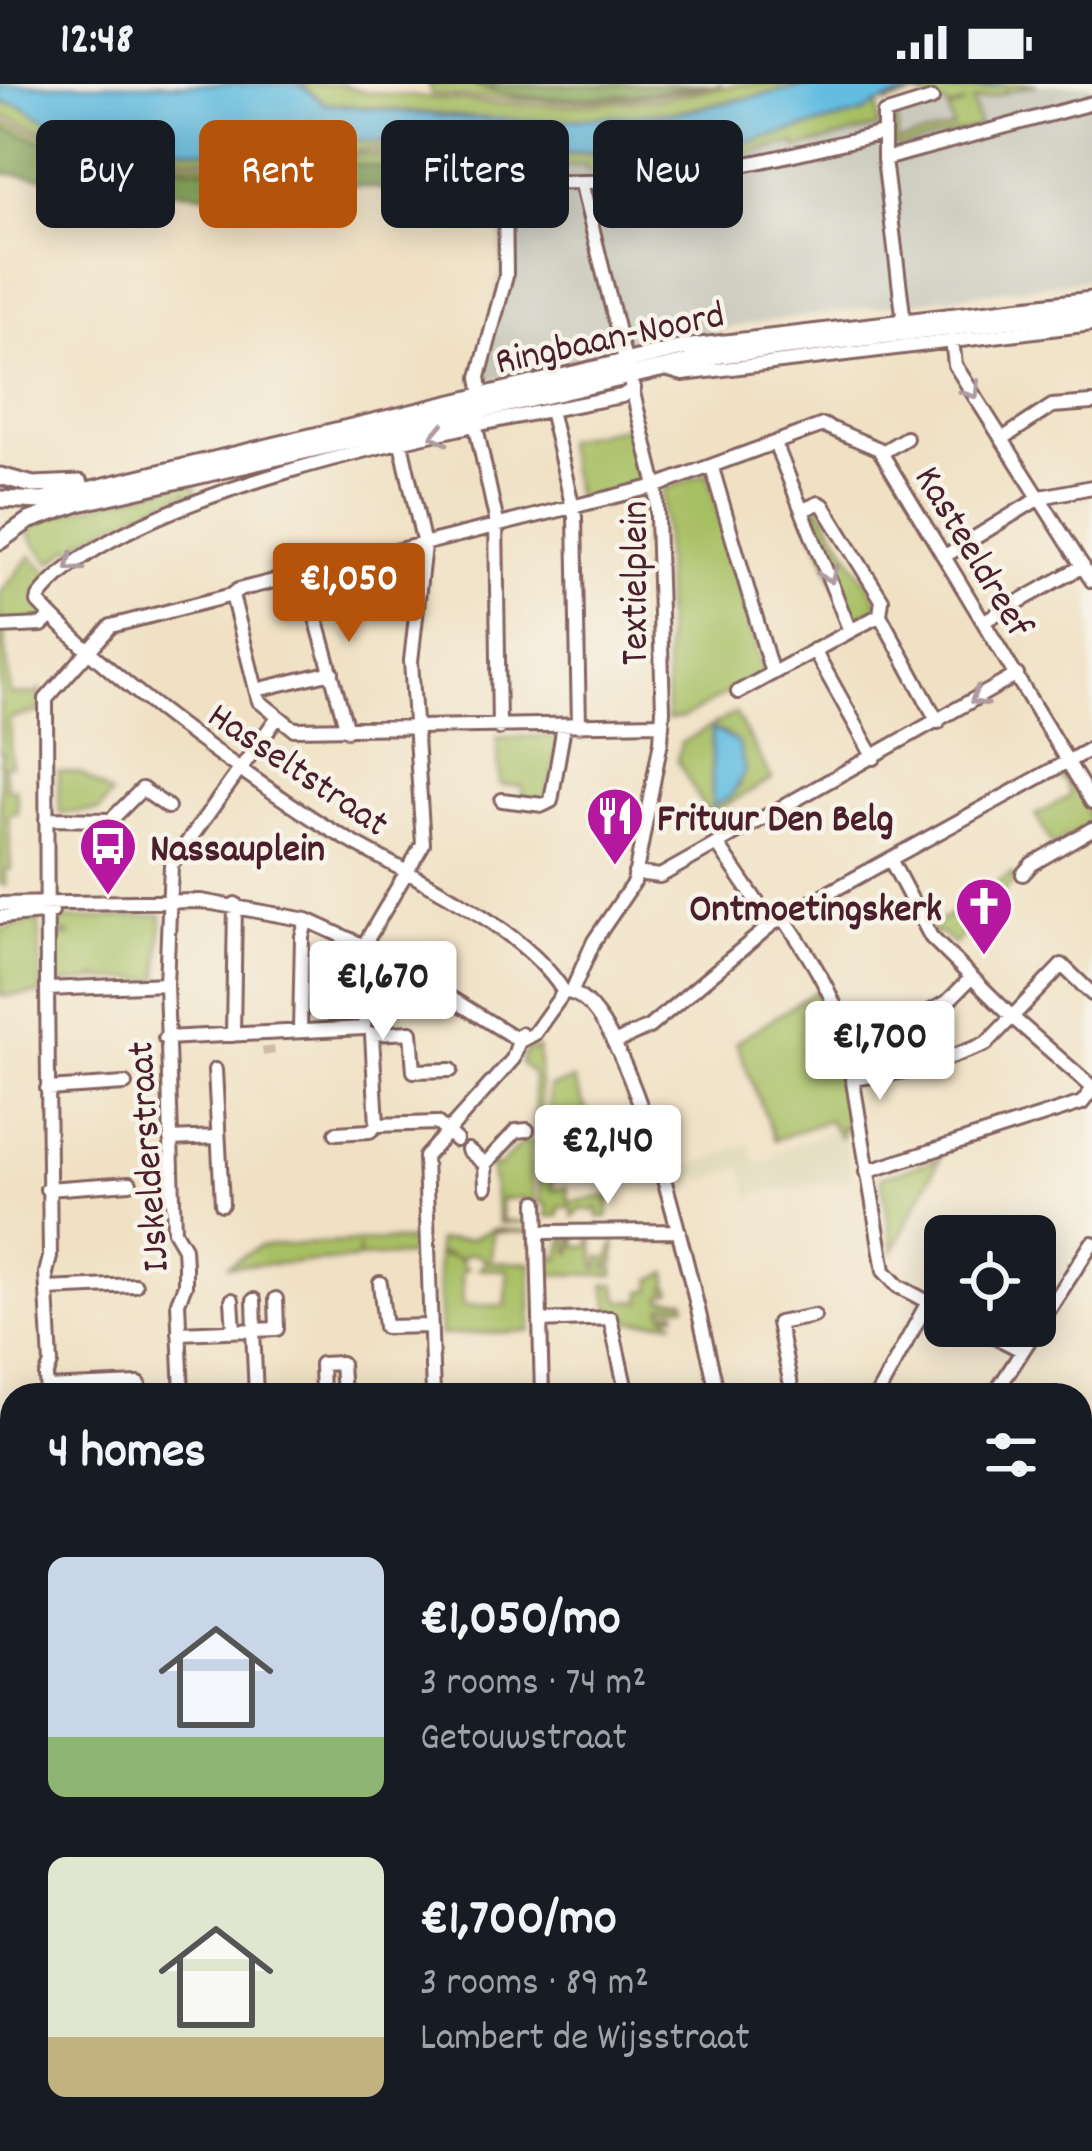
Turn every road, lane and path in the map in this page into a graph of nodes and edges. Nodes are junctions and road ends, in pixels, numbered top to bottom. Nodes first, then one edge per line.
1 (932, 100) dead end
2 (1092, 103) edge
3 (883, 133) junction
4 (884, 158) junction
5 (569, 182) edge
6 (581, 182) junction
7 (505, 228) edge
8 (1092, 300) edge
9 (1092, 311) edge
10 (904, 322) junction
11 (1092, 324) edge
12 (952, 340) junction
13 (658, 368) junction
14 (631, 374) junction
15 (481, 392) junction
16 (1092, 404) edge
17 (550, 410) junction
18 (476, 427) junction
19 (906, 438) dead end
20 (1002, 439) junction
21 (401, 443) junction
22 (775, 443) junction
23 (884, 456) junction
24 (712, 468) junction
25 (0, 476) edge
26 (147, 476) junction
27 (656, 486) junction
28 (1092, 487) edge
29 (1041, 497) junction
30 (0, 499) edge
31 (573, 508) junction
32 (803, 510) junction
33 (496, 528) junction
34 (0, 541) edge
35 (424, 545) junction
36 (945, 556) junction
37 (1085, 562) edge
38 (304, 574) junction
39 (1092, 581) edge
40 (232, 595) junction
41 (880, 615) junction
42 (51, 616) junction
43 (984, 621) junction
44 (0, 627) edge
45 (850, 631) junction
46 (89, 649) junction
47 (814, 650) junction
48 (332, 672) junction
49 (772, 673) junction
50 (1018, 675) junction
51 (256, 691) junction
52 (738, 692) dead end
53 (277, 718) junction
54 (938, 722) junction
55 (662, 723) junction
56 (563, 726) junction
57 (579, 726) junction
58 (413, 728) junction
59 (499, 728) junction
60 (347, 730) junction
61 (1092, 748) edge
62 (874, 758) junction
63 (1067, 761) junction
64 (240, 769) junction
65 (502, 800) dead end
66 (1092, 802) edge
67 (168, 807) dead end
68 (46, 819) junction
69 (1092, 829) edge
70 (718, 844) junction
71 (890, 859) junction
72 (406, 873) junction
73 (635, 873) junction
74 (1023, 874) dead end
75 (169, 902) junction
76 (0, 904) edge
77 (235, 904) junction
78 (47, 907) junction
79 (0, 917) edge
80 (307, 920) junction
81 (778, 920) junction
82 (369, 948) junction
83 (971, 978) junction
84 (166, 984) junction
85 (47, 989) junction
86 (569, 991) junction
87 (1092, 994) edge
88 (1012, 1017) junction
89 (300, 1031) junction
90 (844, 1033) junction
91 (233, 1035) junction
92 (521, 1037) junction
93 (165, 1038) junction
94 (614, 1043) junction
95 (215, 1070) dead end
96 (451, 1070) dead end
97 (852, 1078) junction
98 (125, 1084) dead end
99 (47, 1089) junction
100 (1092, 1089) edge
101 (377, 1125) junction
102 (526, 1130) dead end
103 (336, 1133) dead end
104 (218, 1136) junction
105 (170, 1139) junction
106 (457, 1141) junction
107 (485, 1165) junction
108 (866, 1172) junction
109 (130, 1183) dead end
110 (486, 1187) dead end
111 (47, 1189) junction
112 (537, 1202) dead end
113 (222, 1204) dead end
114 (680, 1231) junction
115 (538, 1232) junction
116 (1092, 1243) edge
117 (380, 1283) dead end
118 (135, 1285) dead end
119 (47, 1289) junction
120 (276, 1299) dead end
121 (232, 1300) dead end
122 (254, 1300) dead end
123 (924, 1300) edge
124 (924, 1309) edge
125 (814, 1316) dead end
126 (540, 1322) junction
127 (431, 1326) junction
128 (254, 1330) junction
129 (233, 1331) junction
130 (179, 1333) junction
131 (1015, 1347) edge
132 (1021, 1350) junction
133 (46, 1383) edge
134 (181, 1383) edge
135 (256, 1383) edge
136 (321, 1383) edge
137 (342, 1383) edge
138 (433, 1383) edge
139 (542, 1383) edge
140 (624, 1383) edge
141 (715, 1383) edge
142 (790, 1383) edge
143 (884, 1383) edge
144 (1001, 1383) edge

1 - 3 street
2 - 4 street
3 - 4 street
3 - 6 street
4 - 10 street
5 - 6 street
6 - 14 street
7 - 15 street
8 - 10 main road, Ringbaan-Noord
9 - 13 main road, Ringbaan-Noord
10 - 14 main road, Ringbaan-Noord
11 - 12 street, Ringbaan-Noord
12 - 13 street, Ringbaan-Noord
12 -> 20 street
13 - 14 main road, Ringbaan-Noord
14 - 15 main road, Ringbaan-Noord
14 - 17 street, Ringbaan-Noord
14 - 27 street
14 - 34 main road, Ringbaan-Noord
15 - 26 main road, Ringbaan-Noord
16 - 20 street
17 - 18 street, Ringbaan-Noord
17 - 31 street
18 -> 21 street, Ringbaan-Noord
18 - 33 street
19 - 23 street, Kasteeldreef
20 - 29 street
21 - 35 street
21 -> 42 street, Ringbaan-Noord
22 - 23 street, Kasteeldreef
22 - 24 street, Kasteeldreef
22 - 32 street
23 - 36 street, Kasteeldreef
24 - 27 street, Textielplein
24 - 49 street
25 - 26 main road, Ringbaan-Noord
26 - 30 main road, Ringbaan-Noord
27 - 31 street
27 - 55 street, Textielplein
28 - 29 street
29 - 36 street
29 - 37 street
31 - 33 street
31 - 57 street
32 - 41 street
32 -> 45 street
33 - 35 street
33 - 59 street
35 - 38 street
35 - 58 street
36 - 43 street, Kasteeldreef
37 - 39 street
37 - 43 street
38 - 40 street
38 - 48 street
40 - 46 street
40 - 51 street
41 - 45 street
41 - 54 street
42 - 44 street
42 - 46 street, Hasseltstraat
43 - 50 street, Kasteeldreef
45 - 47 street
46 - 64 street, Hasseltstraat
46 - 68 street
47 - 49 street
47 - 62 street
48 - 51 street
48 - 60 street
49 - 52 street
50 -> 54 street
50 - 63 street, Kasteeldreef
51 - 53 street
53 - 60 street
53 - 64 street
54 - 62 street
55 - 57 street
55 - 73 street, Textielplein
56 - 57 street
56 - 59 street
56 - 65 street
58 - 59 street
58 - 60 street
58 - 72 street
61 - 63 street
62 - 70 street
63 - 66 street, Kasteeldreef
63 - 71 street
64 - 72 street, Hasseltstraat
64 - 75 street
67 - 68 street
68 - 78 street
69 - 74 street
70 - 73 street
70 - 81 street
71 - 81 street
71 - 83 street
72 - 82 street
72 - 86 street, Hasseltstraat
73 - 86 street, Textielplein
75 - 77 street
75 - 78 street
75 - 84 street
76 - 78 street
77 - 80 street
77 - 91 street
78 - 79 street
78 - 85 street
80 - 82 street
80 - 89 street
81 - 90 street
81 - 94 street
82 - 89 street
82 - 92 street
83 - 88 street
83 - 90 street
84 - 85 street
84 - 93 street, IJskelderstraat
85 - 99 street
86 - 92 street, Textielplein
86 - 94 street, Hasseltstraat
87 - 88 street
88 - 97 street
88 - 100 street
89 - 91 street
90 - 97 street
91 - 93 street
92 - 106 street, Textielplein
93 - 105 street, IJskelderstraat
94 - 114 street, Hasseltstraat
95 - 104 street
96 - 101 street
97 - 108 street
98 - 99 street
99 - 111 street
100 - 108 street
101 - 103 street
101 - 106 street
102 - 107 street
104 - 105 street
104 - 113 street
105 - 130 street, IJskelderstraat
106 - 107 street
106 - 127 street, Textielplein
107 - 110 street
108 - 123 street
109 - 111 street
111 - 119 street
112 - 115 street
114 - 115 street
114 - 141 street, Hasseltstraat
115 - 126 street
116 - 132 street
117 - 127 street
118 - 119 street
119 - 133 street
120 - 128 street
121 - 129 street
122 - 128 street
124 - 143 street
125 - 142 street
126 - 139 street
126 - 140 street
127 - 138 street, Textielplein
128 - 129 street
128 - 135 street
129 - 130 street
130 - 134 street, IJskelderstraat
131 - 132 street
132 - 144 street
136 - 137 street

